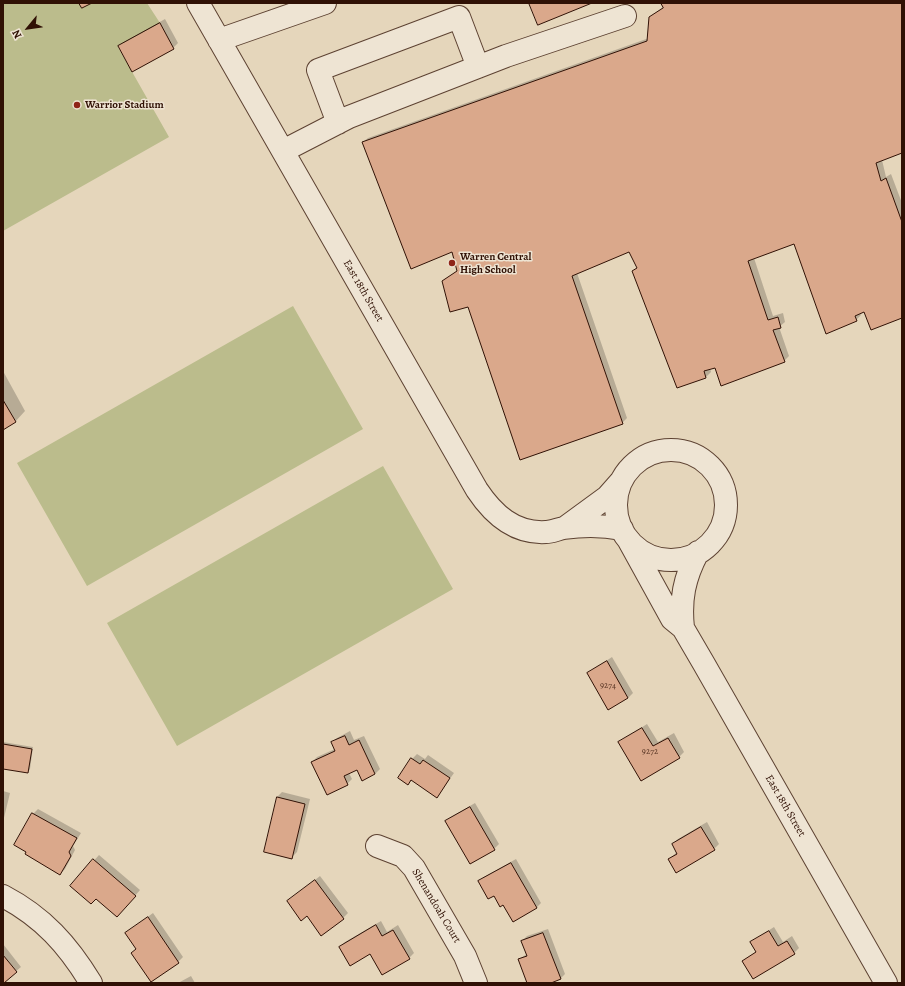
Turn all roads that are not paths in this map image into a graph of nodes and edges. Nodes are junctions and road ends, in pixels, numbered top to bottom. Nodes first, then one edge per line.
1 (198, 3) edge
2 (325, 3) edge
3 (625, 16) dead end
4 (219, 40) junction
5 (478, 67) junction
6 (338, 123) junction
7 (283, 150) junction
8 (622, 480) junction
9 (563, 528) junction
10 (626, 535) junction
11 (698, 552) junction
12 (683, 628) junction
13 (377, 846) dead end
14 (3, 896) edge
15 (91, 983) edge
16 (476, 983) edge
17 (886, 983) edge

1 - 4 street, East 18th Street
2 - 4 street
3 - 5 street
4 - 7 street, East 18th Street
5 - 6 street
5 - 6 street
6 - 7 street
7 - 9 street, East 18th Street
8 - 9 street
8 - 10 street
8 - 11 street
9 - 10 street, East 18th Street
10 - 11 street
10 - 12 street
11 - 12 street
12 - 17 street, East 18th Street
13 - 16 street, Shenandoah Court
14 - 15 street

